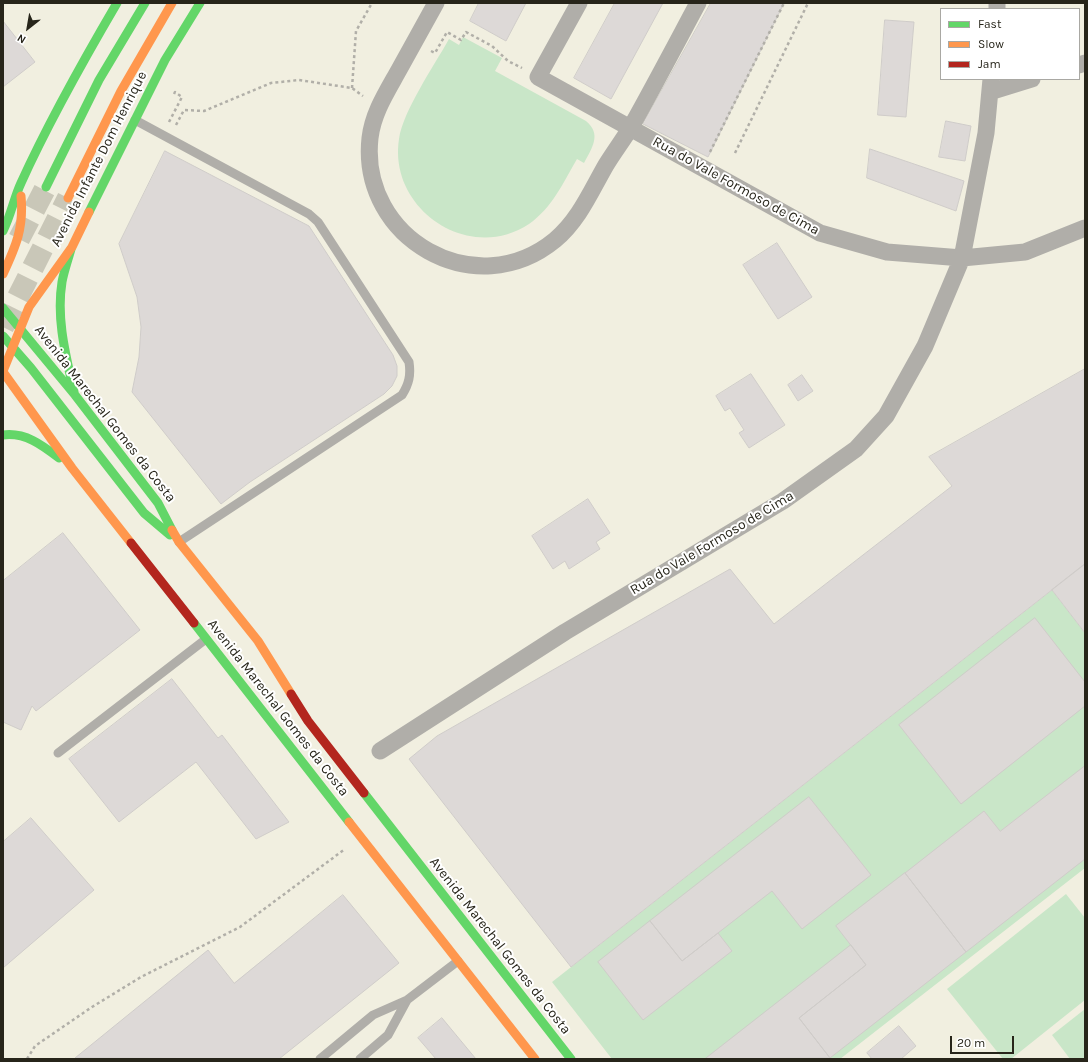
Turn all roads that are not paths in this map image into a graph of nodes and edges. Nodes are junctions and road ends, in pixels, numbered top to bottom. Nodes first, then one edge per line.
1 (117, 3) edge
2 (145, 3) edge
3 (172, 3) edge
4 (200, 3) edge
5 (436, 3) edge
6 (579, 3) edge
7 (698, 3) edge
8 (1025, 80) edge
9 (991, 85) edge
10 (135, 120) junction
11 (630, 128) junction
12 (20, 185) junction
13 (46, 187) tunnel mouth
14 (68, 198) tunnel mouth
15 (3, 209) edge
16 (1085, 228) edge
17 (3, 231) edge
18 (72, 247) junction
19 (962, 258) junction
20 (3, 274) edge
21 (3, 308) edge
22 (21, 328) junction
23 (3, 336) edge
24 (14, 347) junction
25 (3, 372) edge
26 (75, 395) junction
27 (3, 435) edge
28 (72, 468) junction
29 (179, 542) junction
30 (206, 639) junction
31 (380, 751) dead end
32 (58, 753) dead end
33 (458, 961) junction
34 (407, 1000) junction
35 (320, 1059) edge
36 (360, 1059) edge
37 (535, 1059) edge
38 (571, 1059) edge

1 - 12 main road
2 - 13 main road
3 - 14 main road, Avenida Infante Dom Henrique
4 - 10 main road, Avenida Infante Dom Henrique
5 - 11 street
6 - 11 street, Rua do Vale Formoso de Cima
7 - 11 street
8 - 9 street
9 - 19 street, Rua do Vale Formoso de Cima
10 - 18 main road, Avenida Infante Dom Henrique
10 - 29 lane
11 - 19 street, Rua do Vale Formoso de Cima
12 - 15 main road
12 - 17 main road
12 - 20 main road
16 - 19 street, Rua do Vale Formoso de Cima
18 - 22 main road, Avenida Infante Dom Henrique
18 - 26 main road
19 - 31 street, Rua do Vale Formoso de Cima
21 - 22 main road, Avenida Marechal Gomes da Costa
22 - 24 main road, Avenida Infante Dom Henrique
22 - 26 main road, Avenida Marechal Gomes da Costa
23 - 24 main road, Avenida Marechal Gomes da Costa
24 - 25 main road, Avenida Infante Dom Henrique
24 - 29 main road, Avenida Marechal Gomes da Costa
25 - 28 main road, Avenida Marechal Gomes da Costa
26 - 29 main road, Avenida Marechal Gomes da Costa
27 - 28 main road
28 - 30 main road, Avenida Marechal Gomes da Costa
29 - 38 main road, Avenida Marechal Gomes da Costa
30 - 32 lane
30 - 33 main road, Avenida Marechal Gomes da Costa
33 - 34 lane
33 - 37 main road, Avenida Marechal Gomes da Costa
34 - 35 lane
34 - 36 lane

